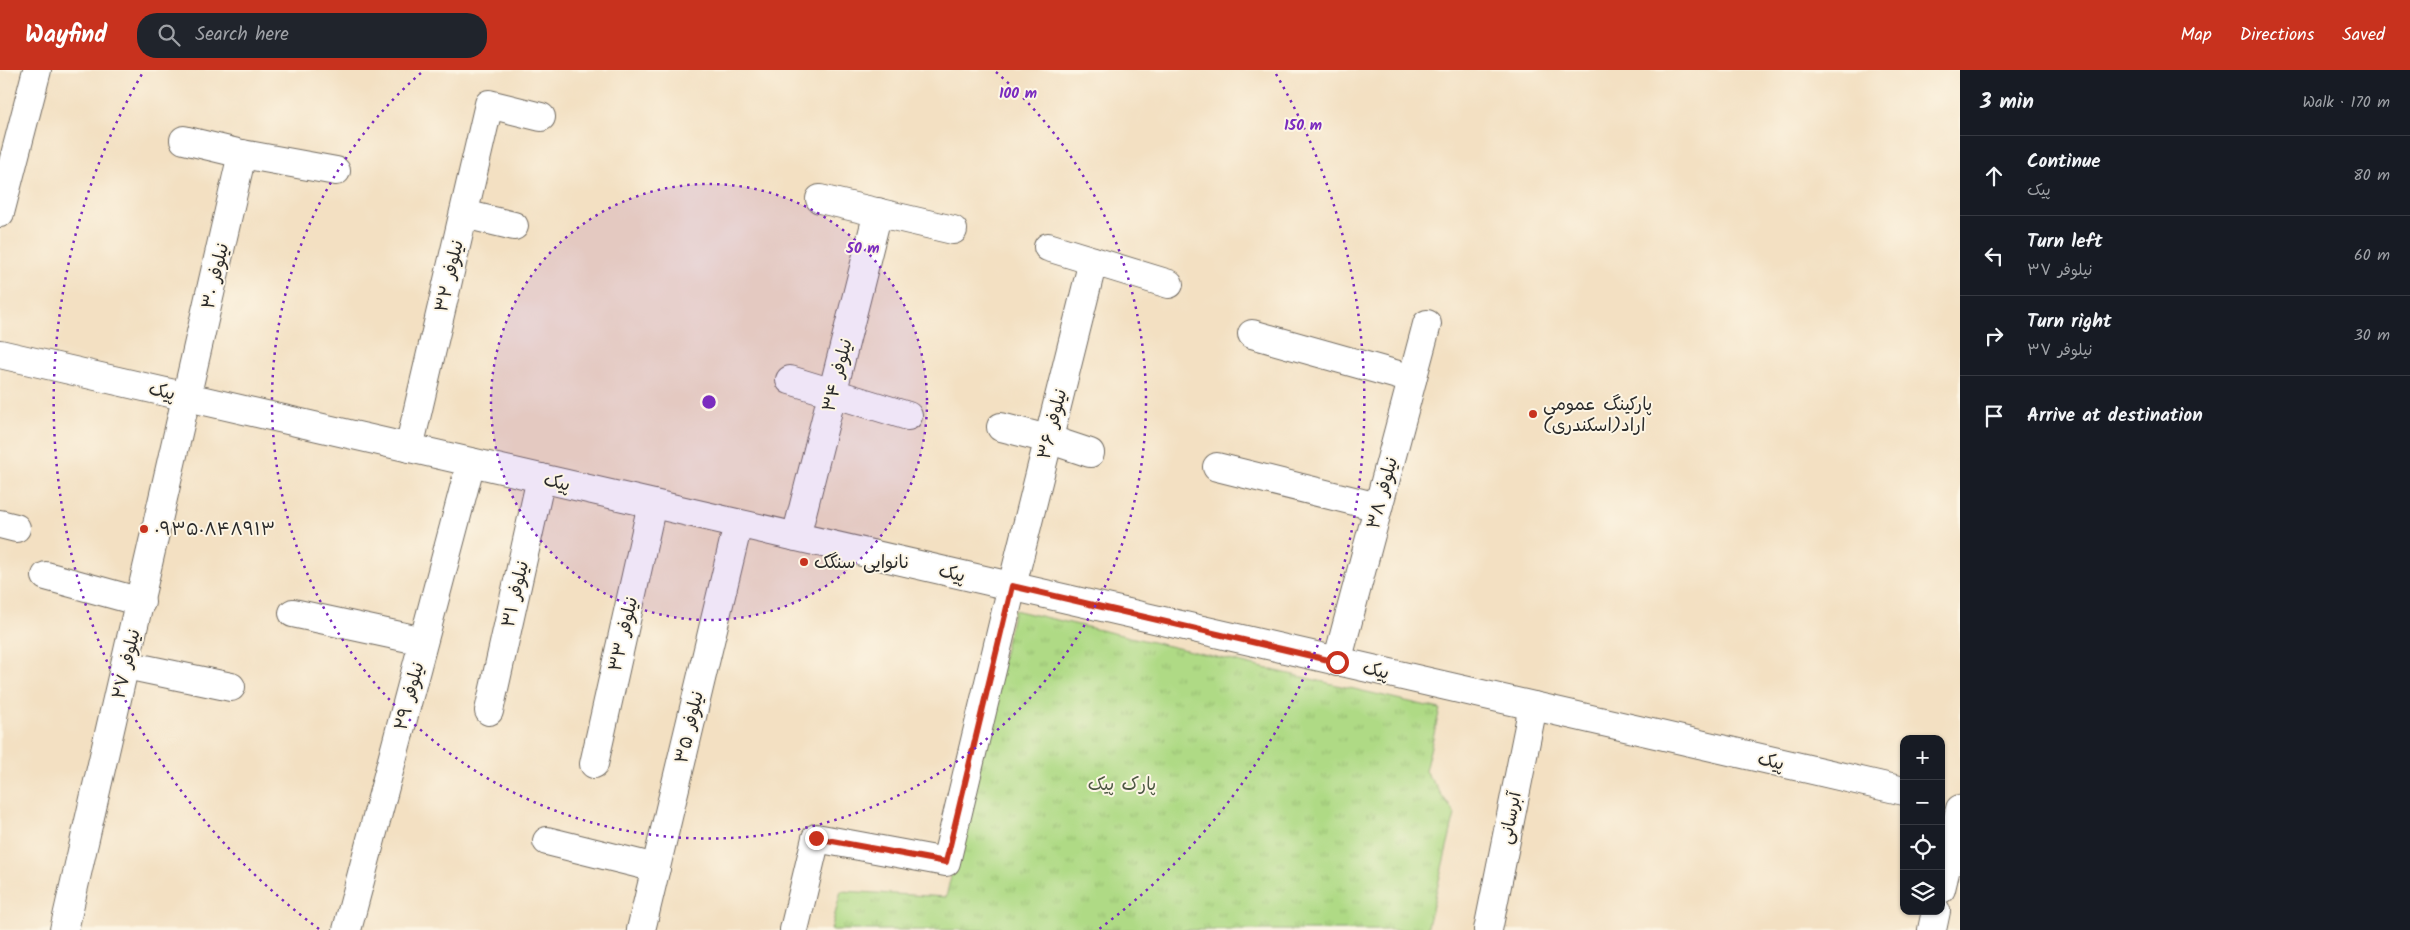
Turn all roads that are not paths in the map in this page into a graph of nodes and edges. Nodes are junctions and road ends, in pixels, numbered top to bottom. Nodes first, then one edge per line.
1 (37, 70) edge
2 (541, 117) dead end
3 (184, 140) dead end
4 (242, 154) junction
5 (336, 171) dead end
6 (820, 199) dead end
7 (878, 212) junction
8 (0, 213) edge
9 (464, 214) junction
10 (514, 226) dead end
11 (953, 230) dead end
12 (1048, 247) dead end
13 (1094, 261) junction
14 (1169, 284) dead end
15 (1427, 324) dead end
16 (1252, 334) dead end
17 (0, 354) edge
18 (1412, 379) junction
19 (790, 380) dead end
20 (832, 393) junction
21 (187, 397) junction
22 (908, 416) dead end
23 (1001, 427) dead end
24 (1048, 439) junction
25 (409, 448) junction
26 (1090, 453) dead end
27 (471, 462) junction
28 (1217, 467) dead end
29 (541, 478) junction
30 (652, 504) junction
31 (1378, 508) junction
32 (738, 524) junction
33 (796, 537) junction
34 (46, 576) dead end
35 (1012, 586) junction
36 (140, 602) junction
37 (293, 613) dead end
38 (423, 641) junction
39 (1337, 662) junction
40 (126, 664) junction
41 (231, 687) dead end
42 (1533, 706) junction
43 (489, 710) dead end
44 (594, 764) dead end
45 (1900, 790) edge
46 (1945, 801) edge
47 (1960, 804) edge
48 (1960, 810) edge
49 (547, 841) dead end
50 (656, 868) junction
51 (1945, 872) edge
52 (1935, 915) edge
53 (64, 930) edge
54 (347, 930) edge
55 (641, 930) edge
56 (794, 930) edge
57 (1488, 930) edge
58 (1932, 930) edge

1 - 8 street
2 - 9 street, نیلوفر ۳۲
3 - 4 street
4 - 5 street
4 - 21 street, نیلوفر ۳۰
6 - 7 street
7 - 11 street
7 - 20 street, نیلوفر ۳۴
9 - 10 street
9 - 25 street, نیلوفر ۳۲
12 - 13 street
13 - 14 street
13 - 24 street, نیلوفر ۳۶
15 - 18 street, نیلوفر ۳۸
16 - 18 street
17 - 21 street, پیک
18 - 31 street, نیلوفر ۳۸
19 - 20 street
20 - 22 street
20 - 33 street, نیلوفر ۳۴
21 - 25 street, پیک
21 - 36 street, نیلوفر ۲۷
23 - 24 street
24 - 26 street
24 - 35 street, نیلوفر ۳۶
25 - 27 street, پیک
27 - 29 street, پیک
27 - 38 street, نیلوفر ۲۹
28 - 31 street
29 - 30 street, پیک
29 - 43 street, نیلوفر ۳۱
30 - 32 street, پیک
30 - 44 street, نیلوفر ۳۳
31 - 39 street, نیلوفر ۳۸
32 - 33 street, پیک
32 - 50 street, نیلوفر ۳۵
33 - 35 street, پیک
34 - 36 street
35 - 39 street, پیک
35 - 56 street, نیلوفر ۳۶
36 - 40 street, نیلوفر ۲۷
37 - 38 street
38 - 54 street, نیلوفر ۲۹
39 - 42 street, پیک
40 - 41 street
40 - 53 street, نیلوفر ۲۷
42 - 45 street, پیک
42 - 57 street, آبرسانی
46 - 47 street
48 - 51 street
49 - 50 street
50 - 55 street, نیلوفر ۳۵
52 - 58 street

